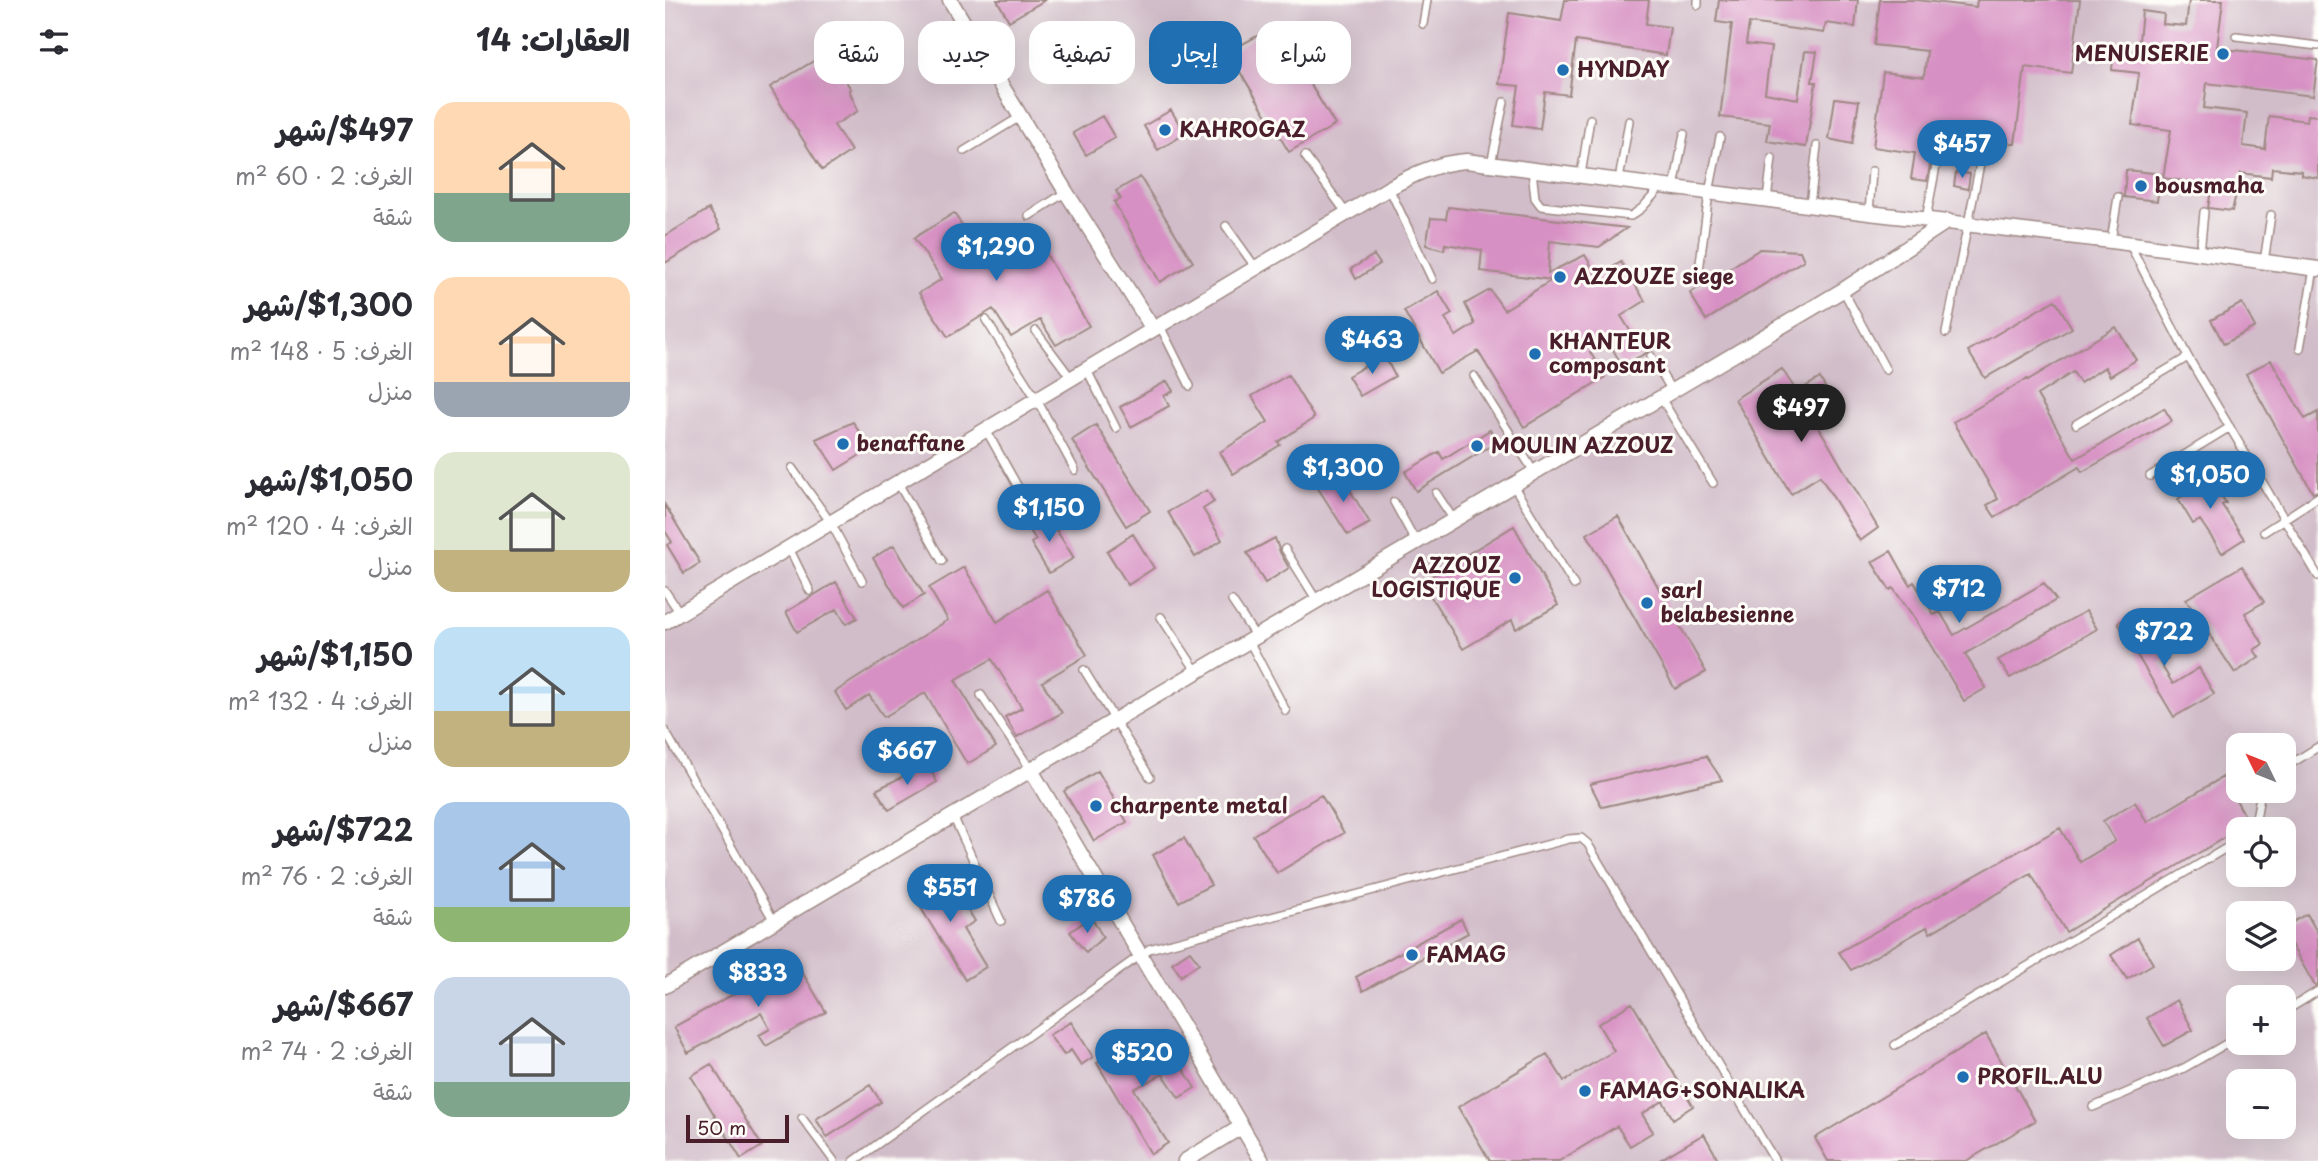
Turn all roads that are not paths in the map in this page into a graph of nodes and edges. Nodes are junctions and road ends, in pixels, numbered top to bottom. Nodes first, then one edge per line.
1 (950, 0) edge
2 (1427, 0) edge
3 (1423, 24) dead end
4 (2236, 36) dead end
5 (2318, 46) edge
6 (1504, 102) dead end
7 (1020, 117) junction
8 (1590, 119) dead end
9 (1629, 121) dead end
10 (1684, 134) dead end
11 (1720, 137) dead end
12 (1817, 146) dead end
13 (1939, 150) dead end
14 (964, 151) dead end
15 (1305, 156) dead end
16 (1772, 158) dead end
17 (1491, 164) junction
18 (1980, 164) dead end
19 (1532, 169) junction
20 (1872, 171) dead end
21 (1581, 175) junction
22 (1619, 180) junction
23 (1668, 187) junction
24 (1389, 188) junction
25 (1066, 192) junction
26 (1709, 193) junction
27 (2118, 197) dead end
28 (1767, 200) junction
29 (1810, 205) junction
30 (2204, 212) dead end
31 (1869, 213) junction
32 (1347, 214) junction
33 (2271, 215) dead end
34 (1029, 216) dead end
35 (1926, 219) junction
36 (1948, 221) junction
37 (1968, 223) junction
38 (1226, 226) dead end
39 (2111, 241) junction
40 (2130, 244) junction
41 (2200, 253) junction
42 (2264, 263) junction
43 (1256, 269) junction
44 (2316, 269) edge
45 (1699, 271) dead end
46 (1432, 279) dead end
47 (1843, 290) junction
48 (986, 320) dead end
49 (1156, 327) junction
50 (1036, 331) dead end
51 (1946, 333) dead end
52 (2301, 348) dead end
53 (1651, 356) dead end
54 (2188, 357) junction
55 (1087, 370) junction
56 (1886, 370) dead end
57 (1474, 376) dead end
58 (1071, 379) junction
59 (1190, 386) dead end
60 (1666, 394) junction
61 (1037, 400) junction
62 (2076, 424) dead end
63 (2230, 427) junction
64 (1116, 428) dead end
65 (986, 430) junction
66 (792, 468) dead end
67 (1075, 470) dead end
68 (1534, 472) junction
69 (2150, 476) dead end
70 (898, 483) junction
71 (1713, 483) dead end
72 (1513, 485) junction
73 (1437, 492) dead end
74 (2318, 497) edge
75 (1394, 502) dead end
76 (1032, 512) dead end
77 (2284, 519) junction
78 (1454, 520) junction
79 (831, 523) junction
80 (2264, 532) dead end
81 (1416, 542) junction
82 (789, 548) junction
83 (1285, 549) dead end
84 (942, 561) dead end
85 (2318, 576) edge
86 (862, 581) dead end
87 (1574, 584) dead end
88 (665, 591) edge
89 (810, 591) dead end
90 (1232, 601) dead end
91 (1317, 601) junction
92 (680, 613) junction
93 (1161, 617) dead end
94 (665, 622) edge
95 (1252, 639) junction
96 (1084, 670) dead end
97 (1197, 672) junction
98 (981, 695) dead end
99 (1286, 711) dead end
100 (1116, 720) junction
101 (665, 731) edge
102 (2318, 747) edge
103 (2296, 761) edge
104 (1031, 770) junction
105 (1150, 777) dead end
106 (953, 816) junction
107 (2226, 848) edge
108 (1001, 920) dead end
109 (775, 922) junction
110 (1140, 954) junction
111 (665, 986) edge
112 (2318, 992) edge
113 (2296, 1005) edge
114 (2226, 1044) edge
115 (1895, 1045) dead end
116 (2093, 1107) dead end
117 (803, 1118) dead end
118 (1241, 1126) junction
119 (834, 1161) edge
120 (854, 1161) edge
121 (1185, 1161) edge
122 (1262, 1161) edge
123 (1775, 1161) edge

1 - 7 street
2 - 3 lane
4 - 5 lane
6 - 17 lane
7 - 14 lane
7 - 25 street
8 - 21 lane
9 - 22 lane
10 - 23 lane
11 - 26 lane
12 - 29 lane
13 - 35 lane
15 - 32 lane
16 - 28 lane
17 - 19 street
17 - 24 street
18 - 37 lane
19 - 21 street
19 - 23 lane
20 - 31 lane
21 - 22 street
22 - 23 street
23 - 26 street
24 - 32 street
24 - 46 lane
25 - 34 lane
25 - 49 street
26 - 28 street
26 - 45 lane
27 - 39 lane
28 - 29 street
29 - 31 street
30 - 41 lane
31 - 35 street
32 - 43 street
33 - 42 lane
35 - 36 street
36 - 37 street
36 - 47 street
37 - 39 street
37 - 51 lane
38 - 43 lane
39 - 40 street
40 - 41 street
40 - 54 lane
41 - 42 street
42 - 44 street
43 - 49 street
44 - 52 lane
47 - 56 lane
47 - 60 street
48 - 61 lane
49 - 55 street
49 - 59 lane
50 - 58 lane
53 - 60 lane
54 - 62 lane
54 - 63 lane
55 - 58 street
55 - 64 lane
57 - 68 lane
58 - 61 street
60 - 68 street
60 - 71 lane
61 - 65 street
61 - 67 lane
63 - 69 lane
63 - 77 lane
65 - 70 street
65 - 76 lane
66 - 79 lane
68 - 72 street
70 - 79 street
70 - 84 lane
72 - 78 street
72 - 87 lane
73 - 78 lane
74 - 77 lane
75 - 81 lane
77 - 80 lane
77 - 85 lane
78 - 81 street
79 - 82 street
79 - 86 lane
81 - 91 street
82 - 89 lane
82 - 92 street
83 - 91 lane
88 - 92 lane
90 - 95 lane
91 - 95 street
92 - 94 street
93 - 97 lane
95 - 97 street
95 - 99 lane
96 - 100 lane
97 - 100 street
98 - 104 lane
100 - 104 street
100 - 105 lane
101 - 109 lane
102 - 103 lane
104 - 106 street
104 - 110 street
106 - 108 lane
106 - 109 street
107 - 115 lane
109 - 111 street
110 - 118 street
110 - 120 lane
110 - 123 lane
112 - 113 lane
114 - 116 lane
117 - 119 lane
118 - 121 street
118 - 122 street

